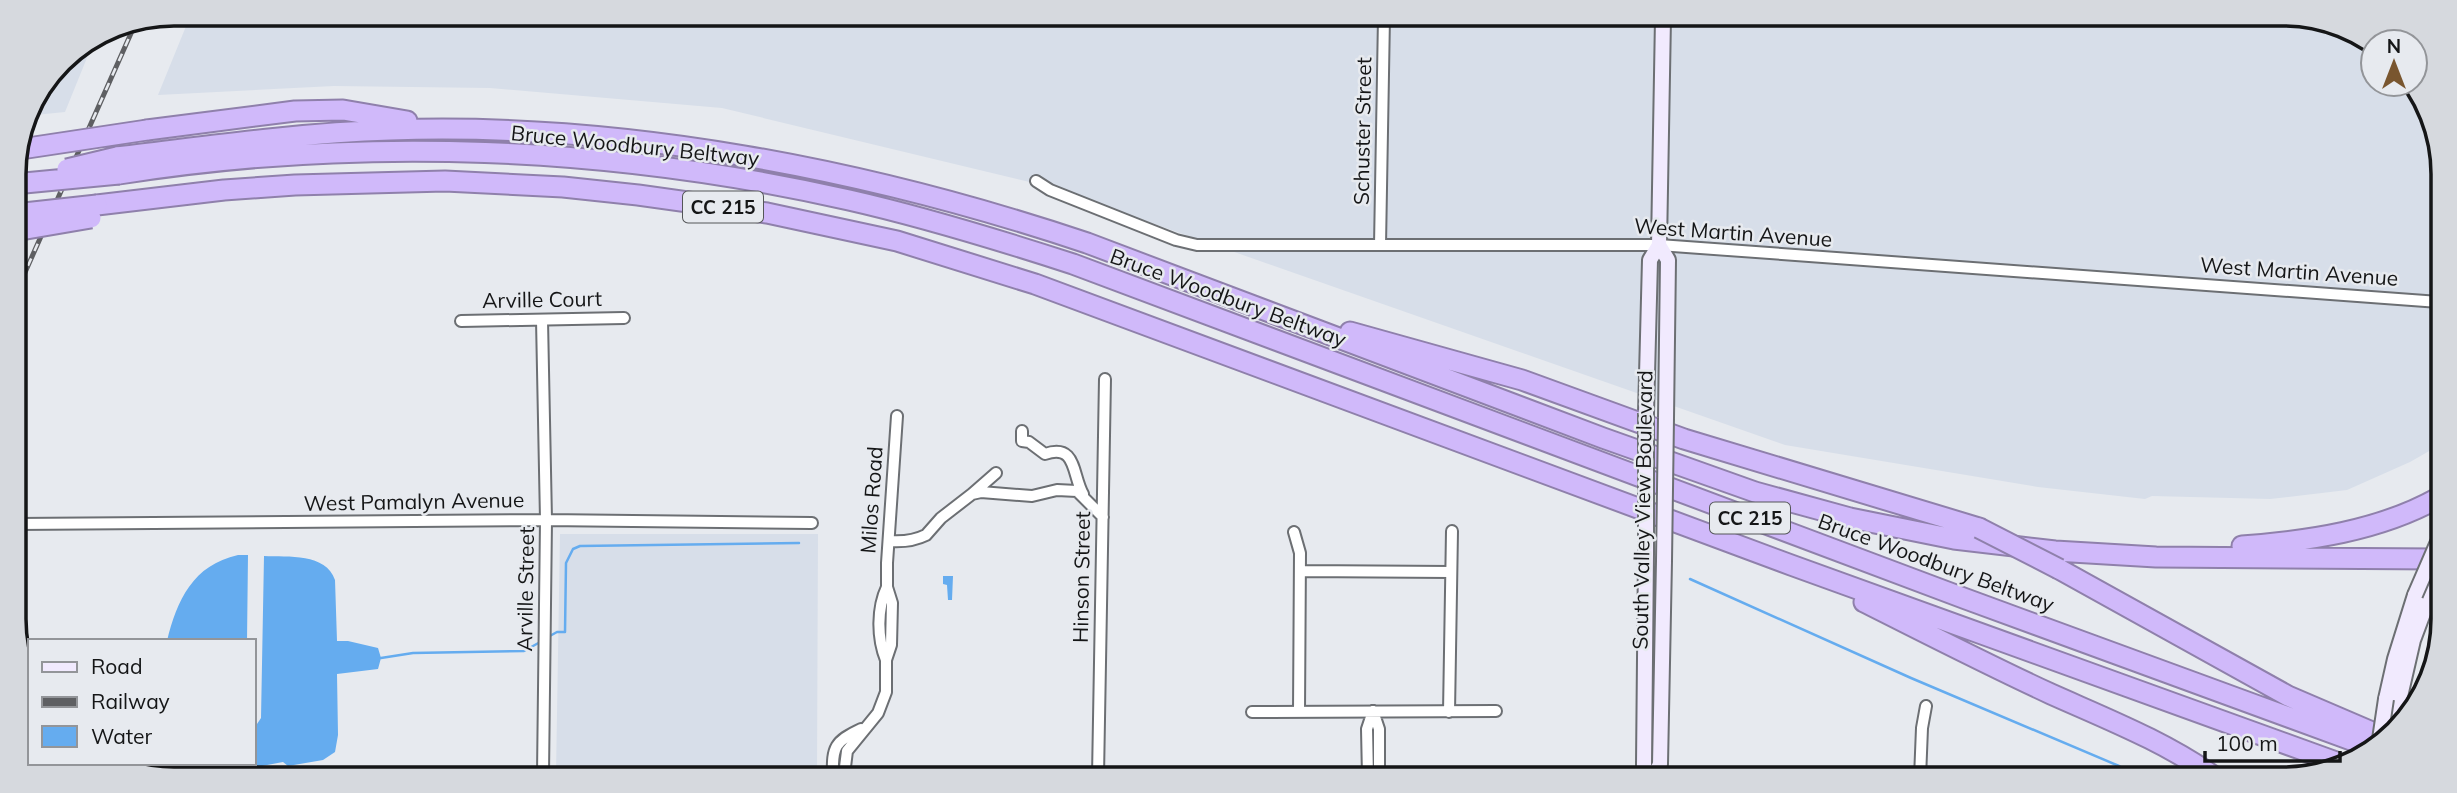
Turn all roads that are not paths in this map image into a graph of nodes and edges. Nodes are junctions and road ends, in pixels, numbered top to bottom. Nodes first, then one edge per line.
1 (1384, 26) edge
2 (1663, 26) edge
3 (461, 130) junction
4 (29, 148) edge
5 (118, 166) junction
6 (27, 181) edge
7 (1036, 181) dead end
8 (94, 211) junction
9 (27, 214) edge
10 (27, 228) edge
11 (1380, 245) junction
12 (1659, 245) junction
13 (2431, 301) edge
14 (1241, 303) junction
15 (624, 318) dead end
16 (542, 320) junction
17 (461, 321) dead end
18 (1105, 379) dead end
19 (897, 416) dead end
20 (1022, 431) dead end
21 (996, 473) dead end
22 (972, 494) junction
23 (1084, 497) junction
24 (2431, 501) edge
25 (1103, 517) junction
26 (546, 520) junction
27 (812, 523) dead end
28 (26, 524) edge
29 (1452, 531) dead end
30 (1294, 532) dead end
31 (888, 541) junction
32 (2431, 559) edge
33 (2057, 560) junction
34 (1791, 565) junction
35 (2431, 565) edge
36 (1300, 571) junction
37 (1451, 572) junction
38 (2431, 583) edge
39 (2422, 595) junction
40 (2392, 701) junction
41 (1927, 706) dead end
42 (1299, 710) junction
43 (1373, 711) junction
44 (1496, 711) dead end
45 (1252, 712) dead end
46 (1449, 712) junction
47 (2393, 717) edge
48 (2385, 725) edge
49 (865, 727) junction
50 (2376, 734) edge
51 (2362, 744) edge
52 (2329, 759) edge
53 (1368, 766) edge
54 (1377, 766) edge
55 (1644, 766) edge
56 (1659, 766) edge
57 (1920, 766) edge
58 (2198, 766) edge
59 (543, 767) edge
60 (832, 767) edge
61 (844, 767) edge
62 (1098, 767) edge

1 - 11 street, Schuster Street
2 - 12 main road, South Valley View Boulevard
3 - 4 highway, bridge
3 - 5 highway, CC 215
3 - 14 highway, CC 215
5 - 6 highway, Bruce Woodbury Beltway / CC 215, bridge
5 - 51 highway, Bruce Woodbury Beltway / CC 215
7 - 11 street, West Martin Avenue
8 - 9 highway, CC 215, bridge
8 - 10 highway, bridge
8 - 34 highway, CC 215
11 - 12 street, West Martin Avenue
12 - 13 street, West Martin Avenue
12 - 55 main road, South Valley View Boulevard, bridge
12 - 56 main road, South Valley View Boulevard, bridge
14 - 33 highway, bridge
14 - 33 highway, CC 215
15 - 16 street, Arville Court
16 - 17 street, Arville Court
16 - 26 street, Arville Street
18 - 25 street, Hinson Street
19 - 31 street, Milos Road
20 - 23 street
21 - 22 street
22 - 23 street
22 - 31 street
23 - 25 street
24 - 33 highway
25 - 62 street, Hinson Street
26 - 27 street, West Pamalyn Avenue
26 - 28 street, West Pamalyn Avenue
26 - 59 street, Arville Street
29 - 37 street
30 - 36 street
31 - 49 street, Milos Road
32 - 33 highway
33 - 50 highway
34 - 52 highway, CC 215
34 - 58 highway
35 - 39 main road, bridge
36 - 37 street
36 - 42 street
37 - 46 street
38 - 39 main road
39 - 40 main road
40 - 47 main road
40 - 48 main road, bridge
41 - 57 street
42 - 43 street
42 - 45 street
43 - 46 street
43 - 53 street
43 - 54 street
44 - 46 street
49 - 60 street, Milos Road
49 - 61 street, Milos Road

